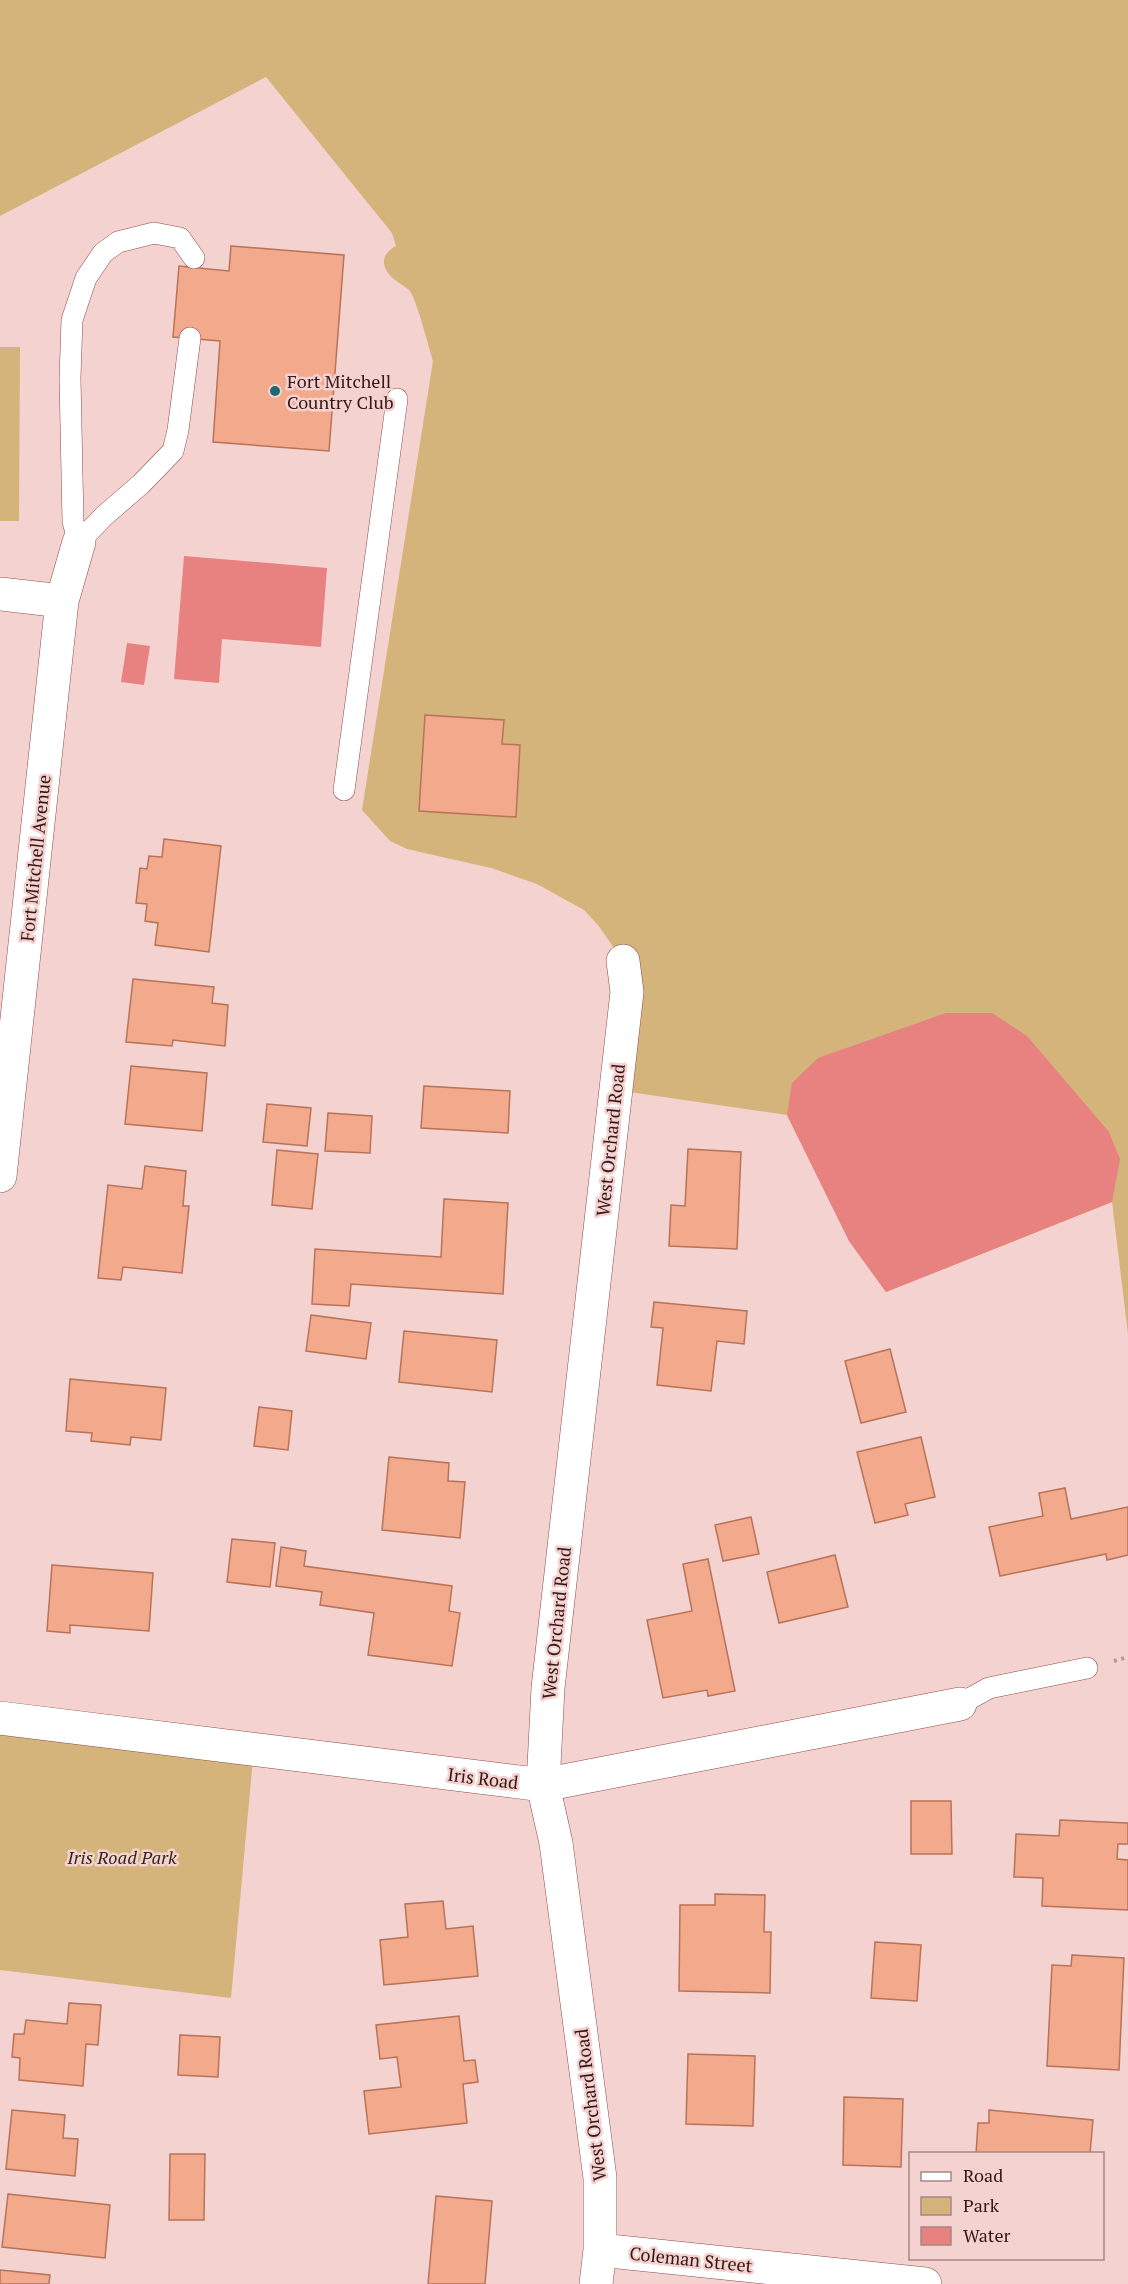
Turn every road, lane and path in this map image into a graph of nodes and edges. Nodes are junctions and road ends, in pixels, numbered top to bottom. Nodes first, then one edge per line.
1 (194, 258) dead end
2 (190, 338) dead end
3 (397, 399) dead end
4 (79, 542) junction
5 (0, 594) edge
6 (62, 601) junction
7 (344, 789) dead end
8 (623, 961) dead end
9 (0, 1176) edge
10 (1087, 1668) dead end
11 (960, 1704) joint
12 (0, 1718) edge
13 (543, 1785) junction
14 (600, 2250) junction
15 (596, 2284) edge
16 (925, 2284) edge

1 - 4 lane
2 - 4 lane
3 - 7 lane
4 - 6 street, Fort Mitchell Avenue
5 - 6 street
6 - 9 street, Fort Mitchell Avenue
8 - 13 street, West Orchard Road
10 - 11 lane
11 - 13 street, Iris Road
12 - 13 street, Iris Road
13 - 14 street, West Orchard Road
14 - 15 street, West Orchard Road
14 - 16 street, Coleman Street

